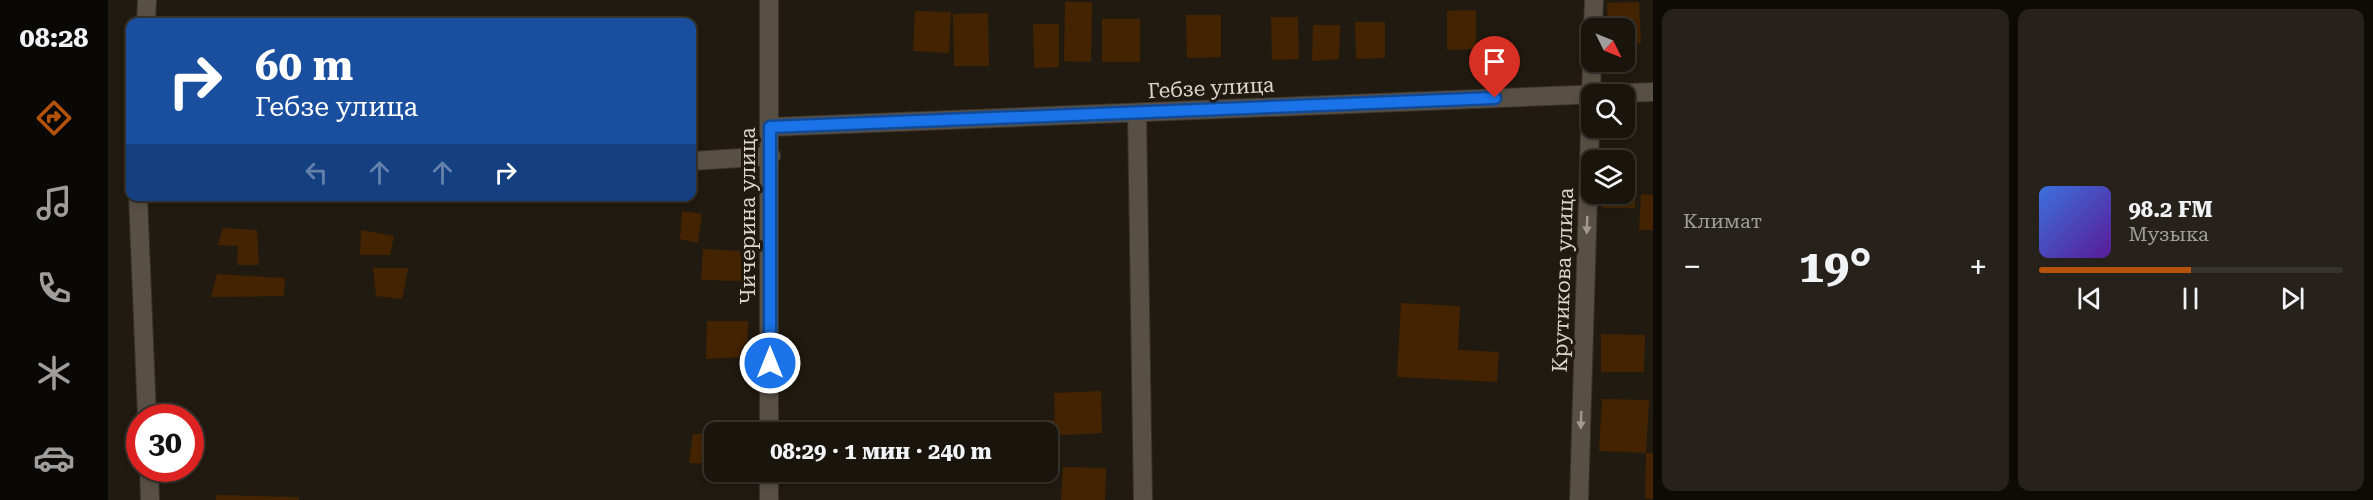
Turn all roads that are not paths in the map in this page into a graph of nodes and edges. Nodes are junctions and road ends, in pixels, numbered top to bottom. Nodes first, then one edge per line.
1 (147, 0) edge
2 (769, 0) edge
3 (1594, 0) edge
4 (146, 18) edge
5 (1593, 18) edge
6 (1653, 92) edge
7 (1635, 93) edge
8 (1581, 94) edge
9 (1137, 114) junction
10 (770, 127) junction
11 (1590, 138) edge
12 (771, 156) junction
13 (696, 161) edge
14 (138, 201) edge
15 (146, 404) edge
16 (769, 422) edge
17 (149, 482) edge
18 (769, 482) edge
19 (150, 500) edge
20 (769, 500) edge
21 (1143, 500) edge
22 (1579, 500) edge

1 - 4 street
2 - 10 street, Чичерина улица
3 - 5 street
6 - 7 street, Гебзе улица
8 - 9 street, Гебзе улица
9 - 10 street, Гебзе улица
9 - 21 street
10 - 12 street, Чичерина улица
11 -> 22 street, Крутикова улица
12 - 13 street
12 - 16 street, Чичерина улица
14 - 15 street
17 - 19 street
18 - 20 street

